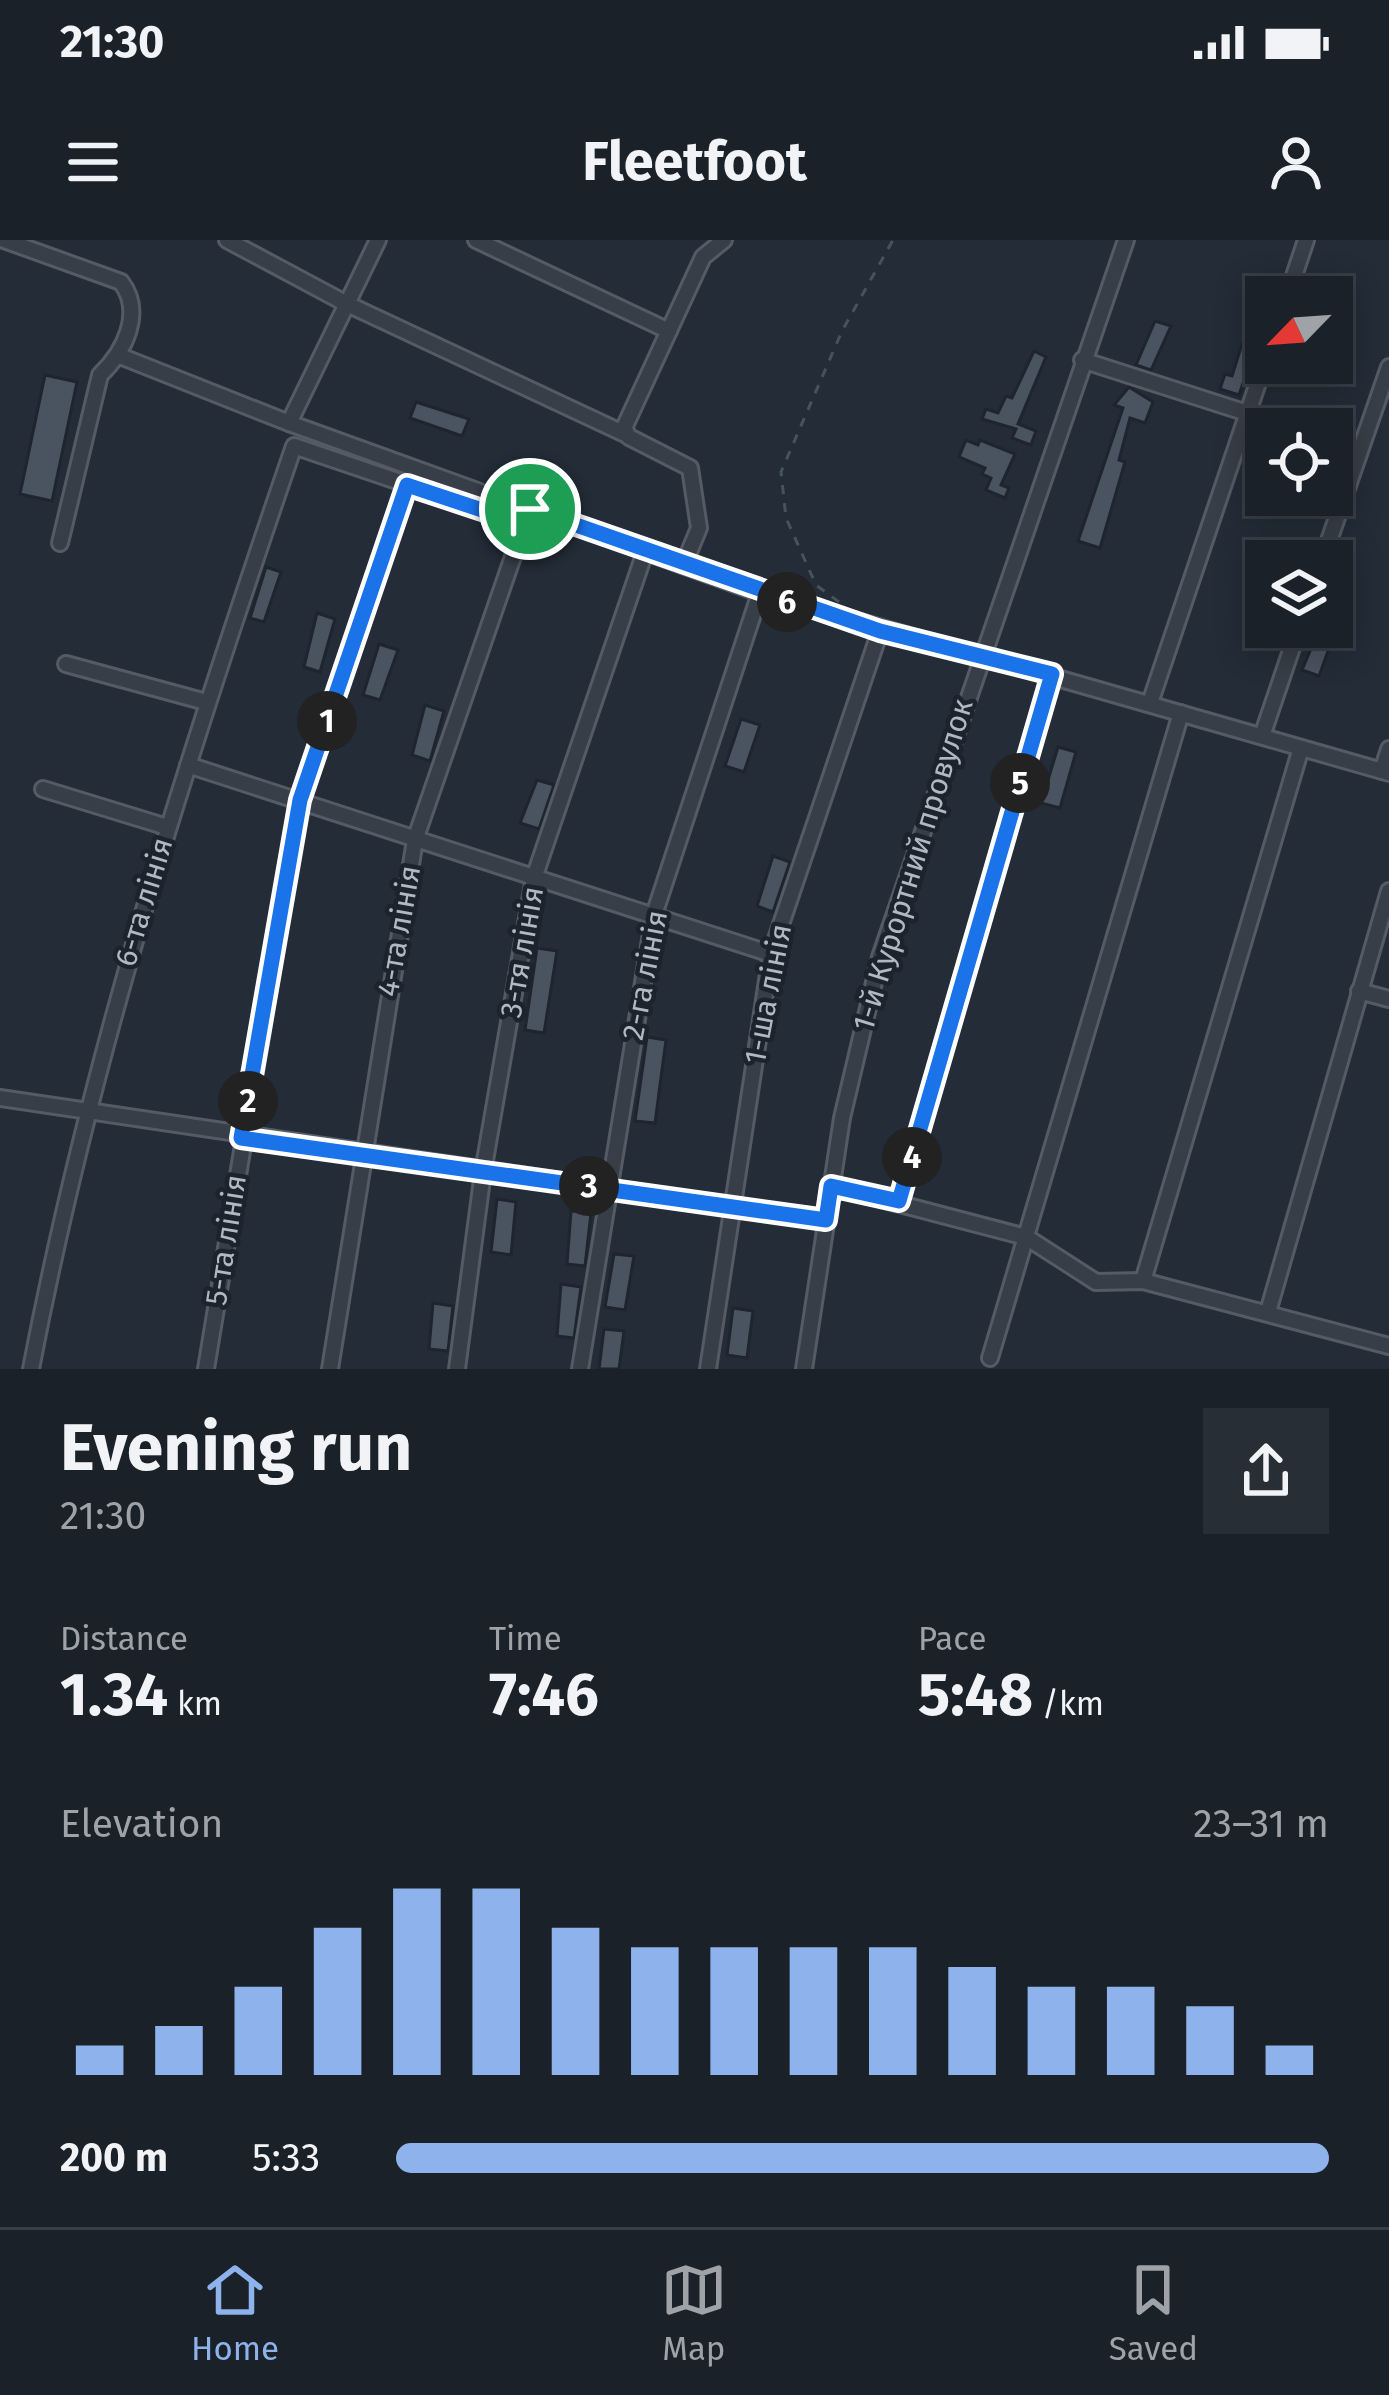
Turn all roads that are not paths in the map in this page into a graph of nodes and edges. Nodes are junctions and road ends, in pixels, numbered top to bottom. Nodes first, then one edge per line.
1 (4, 240) edge
2 (226, 240) edge
3 (378, 240) edge
4 (476, 240) edge
5 (724, 240) edge
6 (1126, 240) edge
7 (1306, 240) edge
8 (1294, 276) edge
9 (345, 303) junction
10 (669, 331) junction
11 (120, 356) junction
12 (1082, 360) junction
13 (1389, 367) edge
14 (1245, 412) edge
15 (1245, 419) edge
16 (290, 423) junction
17 (627, 435) junction
18 (407, 485) junction
19 (527, 516) junction
20 (1329, 540) edge
21 (60, 543) dead end
22 (646, 549) junction
23 (684, 564) junction
24 (760, 593) junction
25 (880, 631) junction
26 (1292, 648) edge
27 (978, 659) junction
28 (66, 664) dead end
29 (1052, 674) junction
30 (206, 702) junction
31 (1150, 703) junction
32 (1181, 713) junction
33 (1262, 736) junction
34 (1301, 748) junction
35 (1389, 749) edge
36 (188, 765) junction
37 (1385, 772) edge
38 (43, 789) dead end
39 (300, 800) junction
40 (167, 827) junction
41 (415, 841) junction
42 (534, 878) junction
43 (1389, 891) edge
44 (654, 915) junction
45 (771, 954) junction
46 (1359, 991) junction
47 (1389, 999) edge
48 (0, 1098) edge
49 (91, 1115) junction
50 (241, 1138) junction
51 (361, 1154) junction
52 (483, 1172) junction
53 (831, 1186) junction
54 (607, 1189) junction
55 (899, 1201) junction
56 (731, 1207) junction
57 (826, 1220) junction
58 (1026, 1237) junction
59 (1142, 1281) junction
60 (1268, 1312) junction
61 (1388, 1344) edge
62 (990, 1358) dead end
63 (31, 1369) edge
64 (206, 1369) edge
65 (330, 1369) edge
66 (457, 1369) edge
67 (580, 1369) edge
68 (708, 1369) edge
69 (804, 1369) edge

1 - 11 street
2 - 9 street
3 - 9 street
4 - 10 street
5 - 10 street
6 - 12 street, 1-й Курортний провулок
7 - 8 street
9 - 16 street
9 - 17 street
10 - 17 street
11 - 16 street
11 - 21 street
12 - 14 street
12 - 27 street, 1-й Курортний провулок
13 - 20 street
15 - 31 street
16 - 19 street
17 - 23 street
18 - 19 street
18 - 30 street, 6-та лінія
18 - 39 street, 5-та лінія
19 - 22 street
19 - 41 street, 4-та лінія
22 - 23 street
22 - 42 street, 3-тя лінія
23 - 24 street
24 - 25 street
24 - 44 street, 2-га лінія
25 - 27 street
25 - 45 street, 1-ша лінія
26 - 33 street
27 - 29 street
27 - 53 street, 1-й Курортний провулок
28 - 30 street
29 - 31 street
29 - 55 street
30 - 36 street, 6-та лінія
31 - 32 street
32 - 33 street
32 - 58 street
33 - 34 street
34 - 37 street
34 - 59 street
35 - 37 street
36 - 39 street
36 - 40 street, 6-та лінія
38 - 40 street
39 - 41 street
39 - 50 street, 5-та лінія
40 - 49 street, 6-та лінія
41 - 42 street
41 - 51 street, 4-та лінія
42 - 44 street
42 - 52 street, 3-тя лінія
43 - 46 street
44 - 45 street
44 - 54 street, 2-га лінія
45 - 56 street, 1-ша лінія
46 - 47 street
46 - 60 street
48 - 49 street
49 - 50 street
49 - 63 street, 6-та лінія
50 - 51 street
50 - 64 street, 5-та лінія
51 - 52 street
51 - 65 street, 4-та лінія
52 - 54 street
52 - 66 street, 3-тя лінія
53 - 55 street
53 - 57 street, 1-й Курортний провулок
54 - 56 street
54 - 67 street, 2-га лінія
55 - 58 street
56 - 57 street
56 - 68 street, 1-ша лінія
57 - 69 street, 1-й Курортний провулок
58 - 59 street
58 - 62 street
59 - 60 street
60 - 61 street

